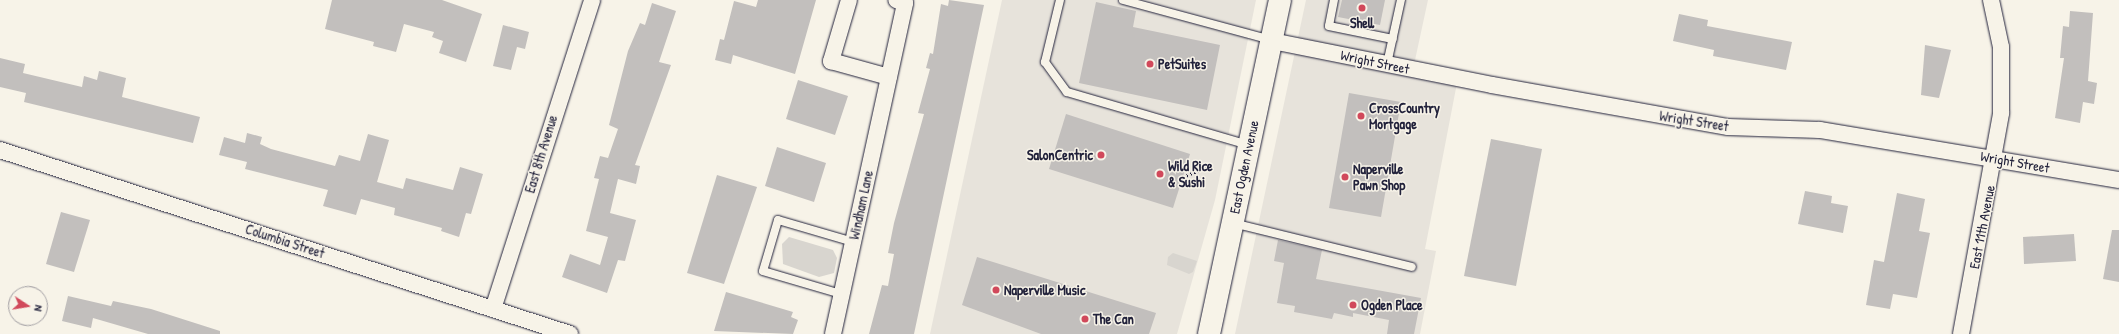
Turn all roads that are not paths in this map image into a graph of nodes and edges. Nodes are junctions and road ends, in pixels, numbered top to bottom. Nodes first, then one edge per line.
1 (592, 0) edge
2 (849, 0) edge
3 (896, 0) edge
4 (1060, 0) edge
5 (1123, 0) edge
6 (1280, 0) edge
7 (1334, 0) edge
8 (1402, 0) edge
9 (1992, 0) edge
10 (1393, 39) junction
11 (1272, 41) junction
12 (1387, 64) junction
13 (888, 77) junction
14 (1249, 145) junction
15 (0, 150) edge
16 (1995, 159) junction
17 (2119, 180) edge
18 (1232, 223) junction
19 (853, 242) junction
20 (1412, 267) dead end
21 (841, 294) junction
22 (493, 309) junction
23 (570, 334) edge
24 (833, 334) edge
25 (1208, 334) edge
26 (1961, 334) edge

1 - 22 street, East 8th Avenue
2 - 13 street
3 - 13 street, Windham Lane
4 - 14 lane
5 - 11 lane
6 - 11 main road, East Ogden Avenue
7 - 10 lane
8 - 10 lane
9 - 16 street, East 11th Avenue
10 - 12 lane
11 - 12 street, Wright Street
11 - 14 main road, East Ogden Avenue
12 - 16 street, Wright Street
13 - 19 street, Windham Lane
14 - 18 main road, East Ogden Avenue
15 - 22 street, Columbia Street
16 - 17 street, Wright Street
16 - 26 street, East 11th Avenue
18 - 20 lane
18 - 25 main road, East Ogden Avenue
19 - 21 street, Windham Lane
19 - 21 lane
21 - 24 street, Windham Lane
22 - 23 street, Columbia Street

